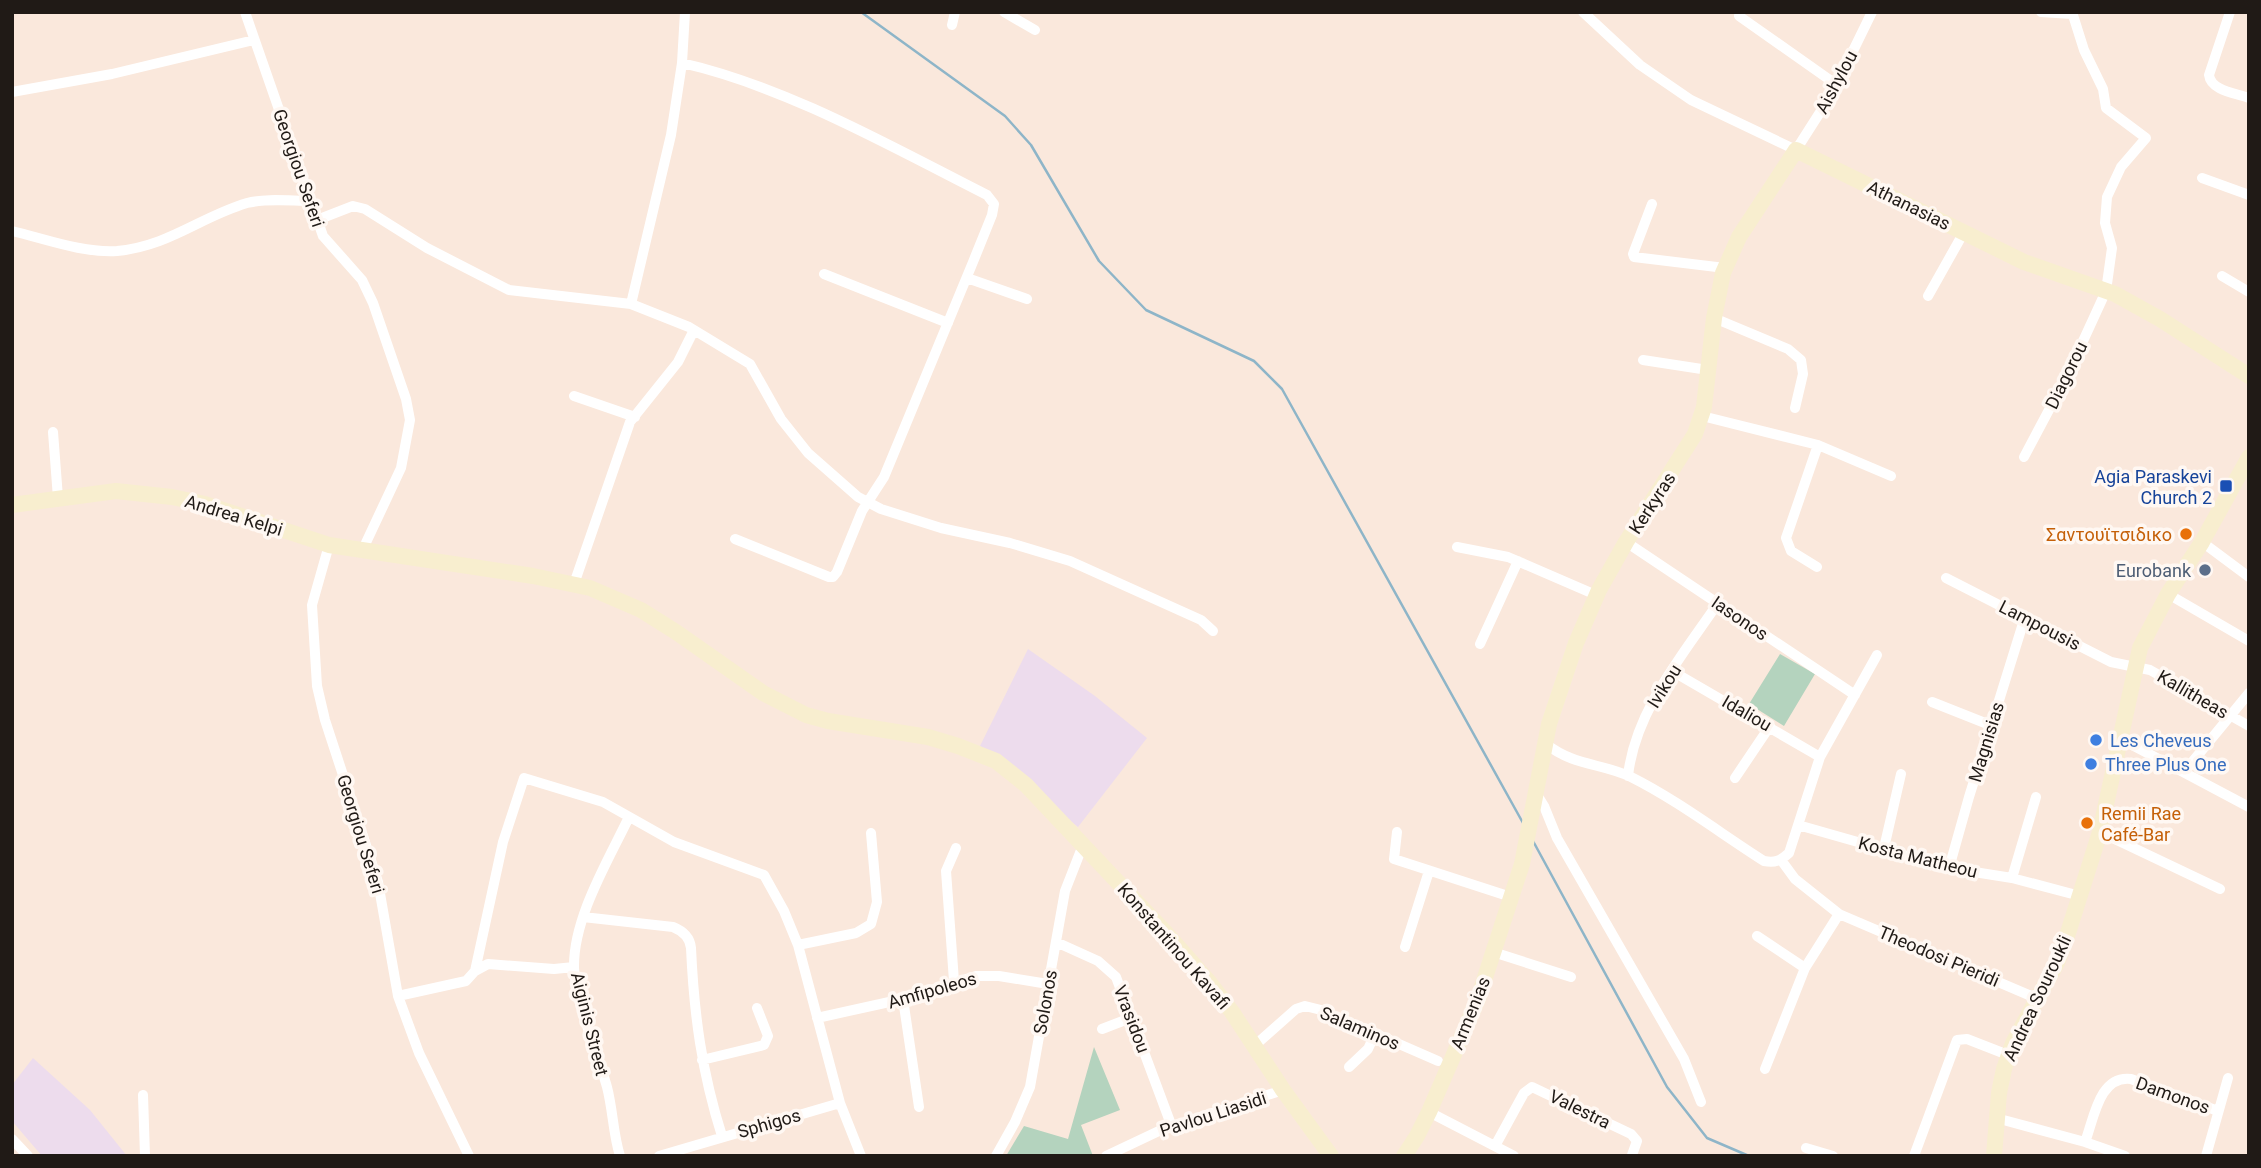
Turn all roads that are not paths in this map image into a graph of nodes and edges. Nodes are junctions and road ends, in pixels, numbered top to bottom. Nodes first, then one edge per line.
1 (245, 12) edge
2 (685, 12) edge
3 (956, 12) edge
4 (1004, 12) edge
5 (1583, 12) edge
6 (1872, 12) edge
7 (2041, 12) edge
8 (2230, 12) edge
9 (2072, 13) edge
10 (1739, 16) dead end
11 (952, 25) dead end
12 (1035, 30) dead end
13 (254, 40) junction
14 (682, 63) junction
15 (1837, 85) junction
16 (12, 92) edge
17 (2249, 98) edge
18 (1796, 150) junction
19 (2202, 178) dead end
20 (2249, 195) edge
21 (311, 201) junction
22 (1652, 204) dead end
23 (317, 220) junction
24 (12, 231) edge
25 (1964, 232) junction
26 (1725, 268) junction
27 (824, 274) dead end
28 (2222, 276) dead end
29 (967, 278) junction
30 (2106, 291) junction
31 (2249, 292) edge
32 (1927, 296) dead end
33 (1027, 299) dead end
34 (631, 304) junction
35 (1714, 318) junction
36 (948, 323) junction
37 (694, 330) junction
38 (1643, 360) dead end
39 (1708, 370) junction
40 (2249, 376) edge
41 (575, 396) dead end
42 (1795, 408) dead end
43 (1702, 416) junction
44 (635, 417) junction
45 (53, 432) dead end
46 (1818, 445) junction
47 (2024, 457) dead end
48 (2249, 457) edge
49 (1891, 476) dead end
50 (58, 498) junction
51 (867, 502) junction
52 (12, 505) edge
53 (735, 540) dead end
54 (1626, 542) junction
55 (2202, 542) junction
56 (329, 545) junction
57 (1457, 547) dead end
58 (363, 549) junction
59 (1518, 561) junction
60 (1817, 567) dead end
61 (2249, 577) edge
62 (1946, 578) dead end
63 (574, 584) junction
64 (2168, 594) junction
65 (1596, 595) junction
66 (1718, 603) junction
67 (2025, 617) junction
68 (1213, 631) dead end
69 (2249, 640) edge
70 (1480, 644) dead end
71 (1877, 655) dead end
72 (2135, 668) junction
73 (1672, 671) junction
74 (2249, 693) edge
75 (1855, 695) junction
76 (1932, 702) dead end
77 (2231, 716) junction
78 (1990, 725) junction
79 (1770, 726) junction
80 (2249, 726) edge
81 (2119, 738) junction
82 (1546, 744) junction
83 (1820, 757) junction
84 (2184, 772) junction
85 (1901, 774) dead end
86 (1628, 776) junction
87 (1735, 778) dead end
88 (1535, 797) junction
89 (2036, 797) dead end
90 (2249, 807) edge
91 (629, 817) junction
92 (1798, 825) junction
93 (1398, 831) dead end
94 (2099, 832) junction
95 (871, 834) dead end
96 (1083, 845) junction
97 (956, 848) dead end
98 (1884, 848) junction
99 (1781, 860) junction
100 (1522, 864) joint
101 (1949, 868) junction
102 (1429, 871) junction
103 (2012, 878) junction
104 (2220, 889) dead end
105 (2080, 896) junction
106 (1511, 897) junction
107 (1839, 914) junction
108 (583, 917) junction
109 (1757, 936) dead end
110 (1056, 942) junction
111 (798, 945) junction
112 (1405, 947) dead end
113 (1493, 952) junction
114 (574, 967) junction
115 (1805, 968) junction
116 (475, 971) junction
117 (1571, 976) dead end
118 (954, 981) junction
119 (1048, 984) junction
120 (398, 996) junction
121 (903, 999) junction
122 (2038, 999) junction
123 (757, 1008) dead end
124 (817, 1017) junction
125 (1133, 1017) junction
126 (1102, 1029) dead end
127 (1375, 1034) junction
128 (1253, 1047) junction
129 (2008, 1055) junction
130 (702, 1060) junction
131 (1438, 1061) dead end
132 (1349, 1067) dead end
133 (1765, 1069) dead end
134 (2228, 1078) dead end
135 (1283, 1090) junction
136 (143, 1095) dead end
137 (1701, 1102) dead end
138 (840, 1103) junction
139 (919, 1107) dead end
140 (2218, 1111) junction
141 (1429, 1112) junction
142 (1996, 1118) junction
143 (1172, 1127) junction
144 (722, 1136) junction
145 (12, 1139) edge
146 (2085, 1142) junction
147 (1495, 1146) junction
148 (1806, 1148) dead end
149 (1118, 1153) edge
150 (1632, 1155) edge
151 (28, 1156) edge
152 (145, 1156) edge
153 (469, 1156) edge
154 (620, 1156) edge
155 (659, 1156) edge
156 (861, 1156) edge
157 (996, 1156) edge
158 (1106, 1156) edge
159 (1331, 1156) edge
160 (1404, 1156) edge
161 (1514, 1156) edge
162 (1833, 1156) edge
163 (1914, 1156) edge
164 (1994, 1156) edge
165 (2124, 1156) edge
166 (2206, 1156) edge

1 - 13 street, Georgiou Seferi
2 - 14 street
3 - 11 street
4 - 12 street
5 - 18 street, Athanasias
6 - 15 street, Aishylou
7 - 9 street
8 - 17 street
9 - 30 street, Diagorou
10 - 15 street
13 - 16 street
13 - 21 street, Georgiou Seferi
14 - 29 street
14 - 34 street
15 - 18 street, Aishylou
18 - 25 street, Athanasias
18 - 26 street, Kerkyras
19 - 20 street
21 - 23 street, Georgiou Seferi
21 - 24 street
22 - 26 street
23 - 34 street
23 - 58 street, Georgiou Seferi
25 - 30 street, Athanasias
25 - 32 street
26 - 35 street, Kerkyras
27 - 36 street
28 - 31 street
29 - 33 street
29 - 36 street
30 - 40 street, Athanasias
30 - 47 street, Diagorou
34 - 37 street
35 - 39 street, Kerkyras
35 - 42 street
36 - 51 street
37 - 44 street
37 - 51 street
38 - 39 street
39 - 43 street, Kerkyras
41 - 44 street
43 - 46 street
43 - 54 street, Kerkyras
44 - 63 street
45 - 50 street
46 - 49 street
46 - 60 street
48 - 55 street, Andrea Souroukli
50 - 52 street, Andrea Kelpi
50 - 56 street, Andrea Kelpi
51 - 53 street
51 - 68 street
54 - 65 street, Kerkyras
54 - 66 street, Iasonos
55 - 61 street
55 - 64 street, Andrea Souroukli
56 - 58 street, Andrea Kelpi
56 - 120 street, Georgiou Seferi
57 - 59 street
58 - 63 street, Andrea Kelpi
59 - 65 street
59 - 70 street
62 - 67 street, Lampousis
63 - 96 street, Konstantinou Kavafi
64 - 69 street
64 - 72 street, Andrea Souroukli
65 - 82 street, Kerkyras
66 - 73 street, Ivikou
66 - 75 street, Iasonos
67 - 72 street, Lampousis
67 - 78 street, Magnisias
71 - 75 street
72 - 77 street, Kallitheas
72 - 81 street, Andrea Souroukli
73 - 79 street, Idaliou
73 - 86 street, Ivikou
74 - 77 street
75 - 83 street
76 - 78 street
77 - 80 street, Kallitheas
77 - 84 street
78 - 101 street, Magnisias
79 - 83 street, Idaliou
79 - 87 street
81 - 84 street
81 - 94 street, Andrea Souroukli
82 - 86 street
82 - 88 street, Kerkyras
83 - 92 street
84 - 90 street
85 - 98 street
86 - 99 street
88 - 100 street, Kerkyras
88 - 137 street
89 - 103 street
91 - 108 street, Aiginis Street
91 - 111 street
91 - 116 street
92 - 98 street, Kosta Matheou
92 - 99 street
93 - 102 street
94 - 104 street
94 - 105 street, Andrea Souroukli
95 - 111 street
96 - 110 street, Solonos
96 - 128 street, Konstantinou Kavafi
97 - 118 street
98 - 101 street, Kosta Matheou
99 - 107 street, Theodosi Pieridi
100 - 106 street, Armenias
101 - 103 street, Kosta Matheou
102 - 106 street
102 - 112 street
103 - 105 street, Kosta Matheou
105 - 122 street, Andrea Souroukli
106 - 113 street, Armenias
107 - 115 street
107 - 122 street, Theodosi Pieridi
108 - 114 street, Aiginis Street
108 - 130 street
109 - 115 street
110 - 119 street, Solonos
110 - 125 street, Vrasidou
111 - 124 street
113 - 117 street
113 - 141 street, Armenias
114 - 116 street
114 - 154 street, Aiginis Street
115 - 133 street
116 - 120 street
118 - 119 street, Amfipoleos
118 - 121 street, Amfipoleos
119 - 157 street, Solonos
120 - 153 street, Georgiou Seferi
121 - 124 street, Amfipoleos
121 - 139 street
122 - 129 street, Andrea Souroukli
123 - 130 street
124 - 138 street
125 - 126 street
125 - 143 street, Vrasidou
127 - 128 street, Salaminos
127 - 131 street, Salaminos
127 - 132 street
128 - 135 street, Konstantinou Kavafi
129 - 142 street, Andrea Souroukli
129 - 163 street
130 - 144 street
134 - 140 street
135 - 143 street, Pavlou Liasidi
135 - 159 street, Konstantinou Kavafi
136 - 152 street
138 - 144 street, Sphigos
138 - 156 street
140 - 146 street, Damonos
140 - 166 street
141 - 147 street
141 - 160 street, Armenias
142 - 146 street
142 - 164 street, Andrea Souroukli
143 - 149 street, Pavlou Liasidi
144 - 155 street, Sphigos
145 - 151 street
146 - 165 street
147 - 150 street, Valestra
147 - 161 street
148 - 162 street
149 - 158 street, Pavlou Liasidi

